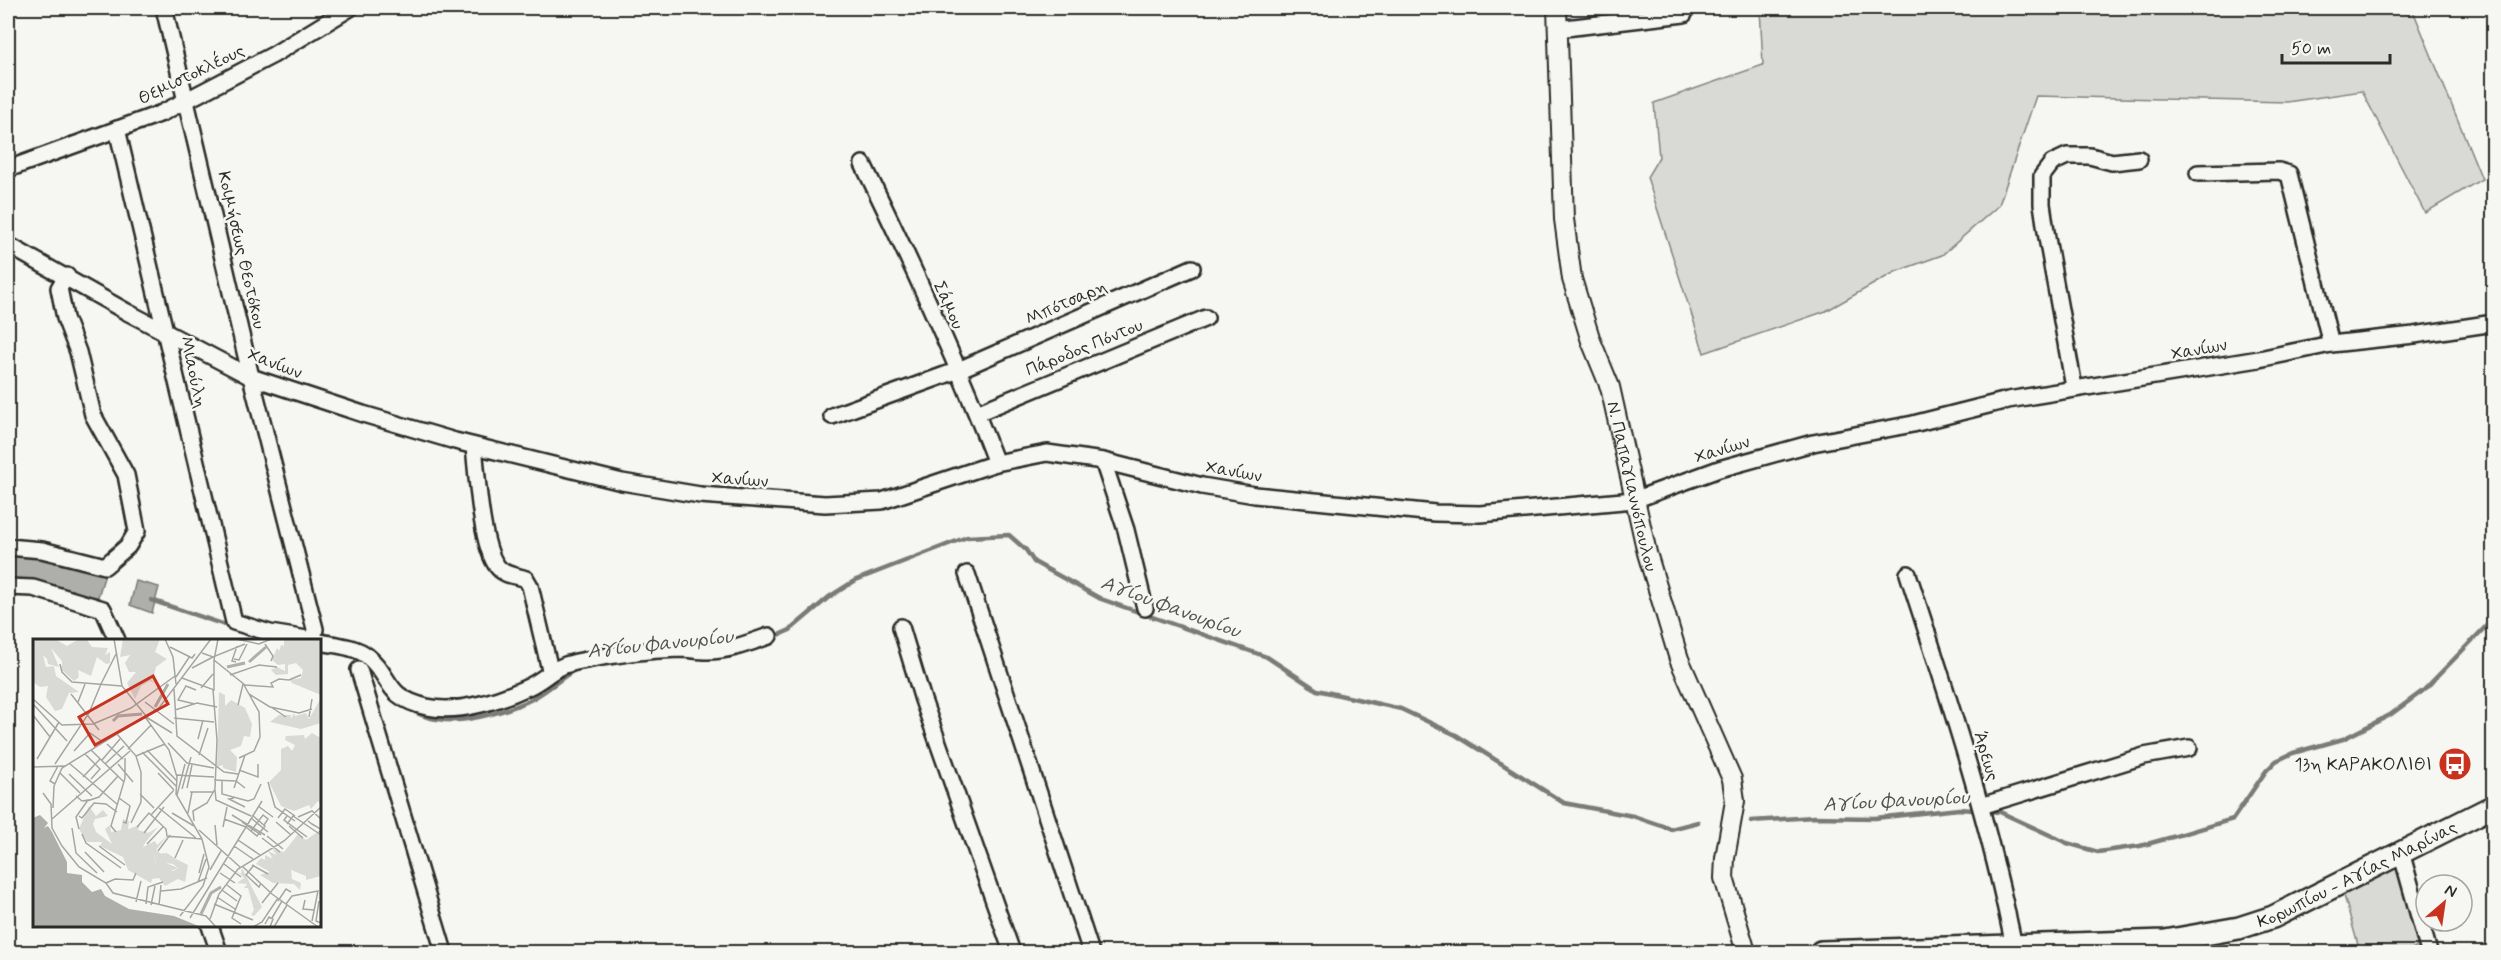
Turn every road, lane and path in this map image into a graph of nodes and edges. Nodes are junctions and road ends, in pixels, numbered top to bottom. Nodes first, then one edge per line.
1 (164, 8) edge
2 (350, 8) edge
3 (1557, 8) edge
4 (1684, 14) dead end
5 (1557, 29) junction
6 (186, 99) junction
7 (117, 129) junction
8 (2139, 159) dead end
9 (863, 164) dead end
10 (8, 169) edge
11 (2198, 173) dead end
12 (8, 245) edge
13 (1192, 268) dead end
14 (67, 276) junction
15 (1206, 318) dead end
16 (2493, 323) edge
17 (165, 331) junction
18 (2331, 344) junction
19 (957, 371) junction
20 (251, 377) junction
21 (2074, 387) junction
22 (976, 412) junction
23 (832, 416) dead end
24 (474, 446) junction
25 (1103, 461) junction
26 (996, 463) junction
27 (1634, 500) junction
28 (8, 547) edge
29 (1908, 573) dead end
30 (967, 574) dead end
31 (8, 587) edge
32 (1145, 608) dead end
33 (901, 627) dead end
34 (769, 636) dead end
35 (117, 639) edge
36 (307, 639) edge
37 (313, 639) edge
38 (321, 642) edge
39 (359, 670) dead end
40 (550, 670) junction
41 (2189, 748) dead end
42 (2493, 806) edge
43 (1982, 808) junction
44 (2401, 852) junction
45 (210, 927) edge
46 (2015, 948) edge
47 (219, 952) edge
48 (444, 952) edge
49 (1012, 952) edge
50 (1091, 952) edge
51 (1746, 952) edge
52 (1821, 952) edge
53 (2429, 952) edge

1 - 6 street, Κοιμήσεως Θεοτόκου
2 - 6 street, Θεμιστοκλέους
3 - 5 street, Ν. Παπαγιαννόπουλου
4 - 5 street
5 - 27 street, Ν. Παπαγιαννόπουλου
6 - 7 street, Θεμιστοκλέους
6 - 20 street, Κοιμήσεως Θεοτόκου
7 - 10 street, Θεμιστοκλέους
7 - 17 street, Μιαούλη
8 - 21 street
9 - 19 street, Σάμου
11 - 18 street
12 - 14 street, Χανίων
13 - 19 street, Μπότσαρη
14 - 17 street, Χανίων
14 - 28 street
15 - 22 street, Πάροδος Πόντου
16 - 18 street, Χανίων
17 - 20 street, Χανίων
17 - 36 street, Μιαούλη
18 - 21 street, Χανίων
19 - 22 street, Σάμου
19 - 23 street, Μπότσαρη
20 - 24 street, Χανίων
20 - 37 street, Κοιμήσεως Θεοτόκου
21 - 27 street, Χανίων
22 - 26 street, Σάμου
24 - 26 street, Χανίων
24 - 40 street
25 - 26 street, Χανίων
25 - 27 street, Χανίων
25 - 32 street
27 - 51 street, Ν. Παπαγιαννόπουλου
29 - 43 street, Άρεως
30 - 50 street
31 - 35 street
33 - 49 street
34 - 40 street
38 - 40 street
39 - 48 street
41 - 43 street
42 - 44 main road, Κορωπίου - Αγίας Μαρίνας
43 - 46 street, Άρεως
44 - 46 main road, Κορωπίου - Αγίας Μαρίνας
44 - 53 street
45 - 47 street
46 - 52 main road, Κορωπίου - Αγίας Μαρίνας

